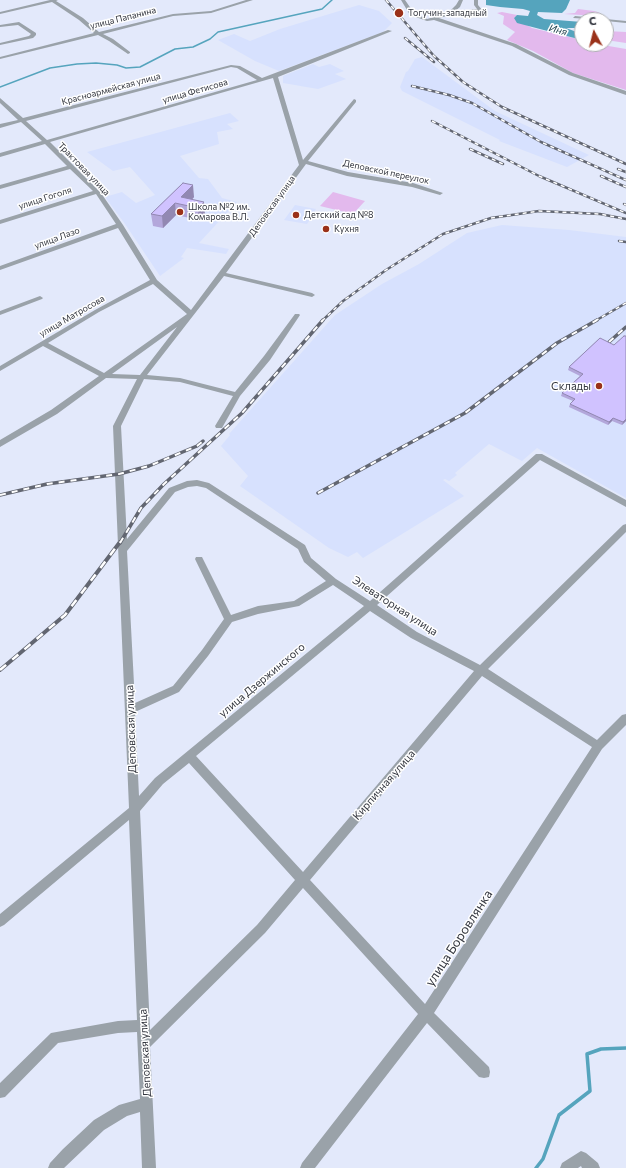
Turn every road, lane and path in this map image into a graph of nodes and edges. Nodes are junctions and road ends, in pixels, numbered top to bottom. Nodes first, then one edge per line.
1 (55, 0) edge
2 (251, 0) edge
3 (403, 0) edge
4 (461, 0) edge
5 (476, 0) edge
6 (0, 13) edge
7 (442, 17) junction
8 (436, 19) junction
9 (614, 21) edge
10 (626, 22) edge
11 (0, 26) edge
12 (390, 31) dead end
13 (97, 33) junction
14 (0, 44) edge
15 (128, 54) dead end
16 (0, 58) edge
17 (275, 76) junction
18 (261, 80) junction
19 (626, 93) edge
20 (0, 100) edge
21 (354, 101) dead end
22 (23, 120) junction
23 (0, 126) edge
24 (46, 142) junction
25 (0, 155) edge
26 (303, 163) junction
27 (70, 167) junction
28 (0, 187) edge
29 (96, 192) junction
30 (440, 193) dead end
31 (0, 222) edge
32 (120, 225) junction
33 (0, 268) edge
34 (222, 274) junction
35 (154, 281) junction
36 (312, 295) dead end
37 (40, 298) dead end
38 (0, 313) edge
39 (191, 314) junction
40 (296, 315) dead end
41 (43, 343) junction
42 (0, 369) edge
43 (104, 376) junction
44 (142, 377) junction
45 (237, 395) junction
46 (219, 426) dead end
47 (0, 444) edge
48 (626, 504) edge
49 (626, 527) edge
50 (123, 550) junction
51 (200, 559) dead end
52 (333, 580) junction
53 (371, 605) junction
54 (229, 619) junction
55 (481, 670) junction
56 (130, 710) junction
57 (626, 718) edge
58 (598, 746) junction
59 (189, 756) junction
60 (134, 810) junction
61 (303, 880) junction
62 (0, 921) edge
63 (426, 1014) junction
64 (144, 1026) junction
65 (144, 1044) junction
66 (484, 1072) dead end
67 (0, 1092) edge
68 (147, 1104) junction
69 (56, 1168) edge
70 (149, 1168) edge
71 (307, 1168) edge
72 (567, 1168) edge
73 (593, 1168) edge

1 - 6 street
1 - 13 street
2 - 13 street, улица Папанина
3 - 8 street
4 - 7 street
5 - 7 street
7 - 8 street
8 - 19 street
9 - 10 street
11 - 14 street
12 - 17 street, улица Фетисова
13 - 15 street
13 - 16 street, улица Папанина
17 - 18 street, улица Фетисова
17 - 26 street
18 - 22 street, Красноармейская улица
18 - 24 street, улица Фетисова
20 - 22 street, Трактовая улица
21 - 26 street, Деповская улица
22 - 23 street, Красноармейская улица
22 - 24 street, Трактовая улица
24 - 25 street, улица Фетисова
24 - 27 street, Трактовая улица
26 - 30 street, Деповской переулок
26 - 34 street, Деповская улица
27 - 28 street
27 - 29 street, Трактовая улица
29 - 31 street, улица Гоголя
29 - 32 street, Трактовая улица
32 - 33 street, улица Лазо
32 - 35 street, Трактовая улица
34 - 36 street
34 - 39 street, Деповская улица
35 - 39 street, Трактовая улица
35 - 41 street, улица Матросова
37 - 38 street
39 - 43 street, Деповская улица
39 - 44 street, Деповская улица
40 - 45 street
41 - 42 street, улица Матросова
41 - 43 street
43 - 44 street
43 - 47 street, Деповская улица
44 - 45 street
44 - 50 street, Деповская улица
45 - 46 street
48 - 53 street, улица Дзержинского
49 - 55 street, Кирпичная улица
50 - 52 street, Элеваторная улица
50 - 56 street, Деповская улица
51 - 54 street
52 - 53 street, Элеваторная улица
52 - 54 street
53 - 55 street, Элеваторная улица
53 - 59 street, улица Дзержинского
54 - 56 street
55 - 58 street, Элеваторная улица
55 - 61 street, Кирпичная улица
56 - 60 street, Деповская улица
57 - 58 street, улица Боровлянка
58 - 63 street, улица Боровлянка
59 - 60 street, улица Дзержинского
59 - 61 street
60 - 62 street, улица Дзержинского
60 - 64 street, Деповская улица
61 - 63 street
61 - 65 street, Кирпичная улица
63 - 66 street
63 - 71 street, улица Боровлянка
64 - 65 street, Деповская улица
64 - 67 street
65 - 68 street, Деповская улица
68 - 69 street
68 - 70 street, Деповская улица
72 - 73 street

